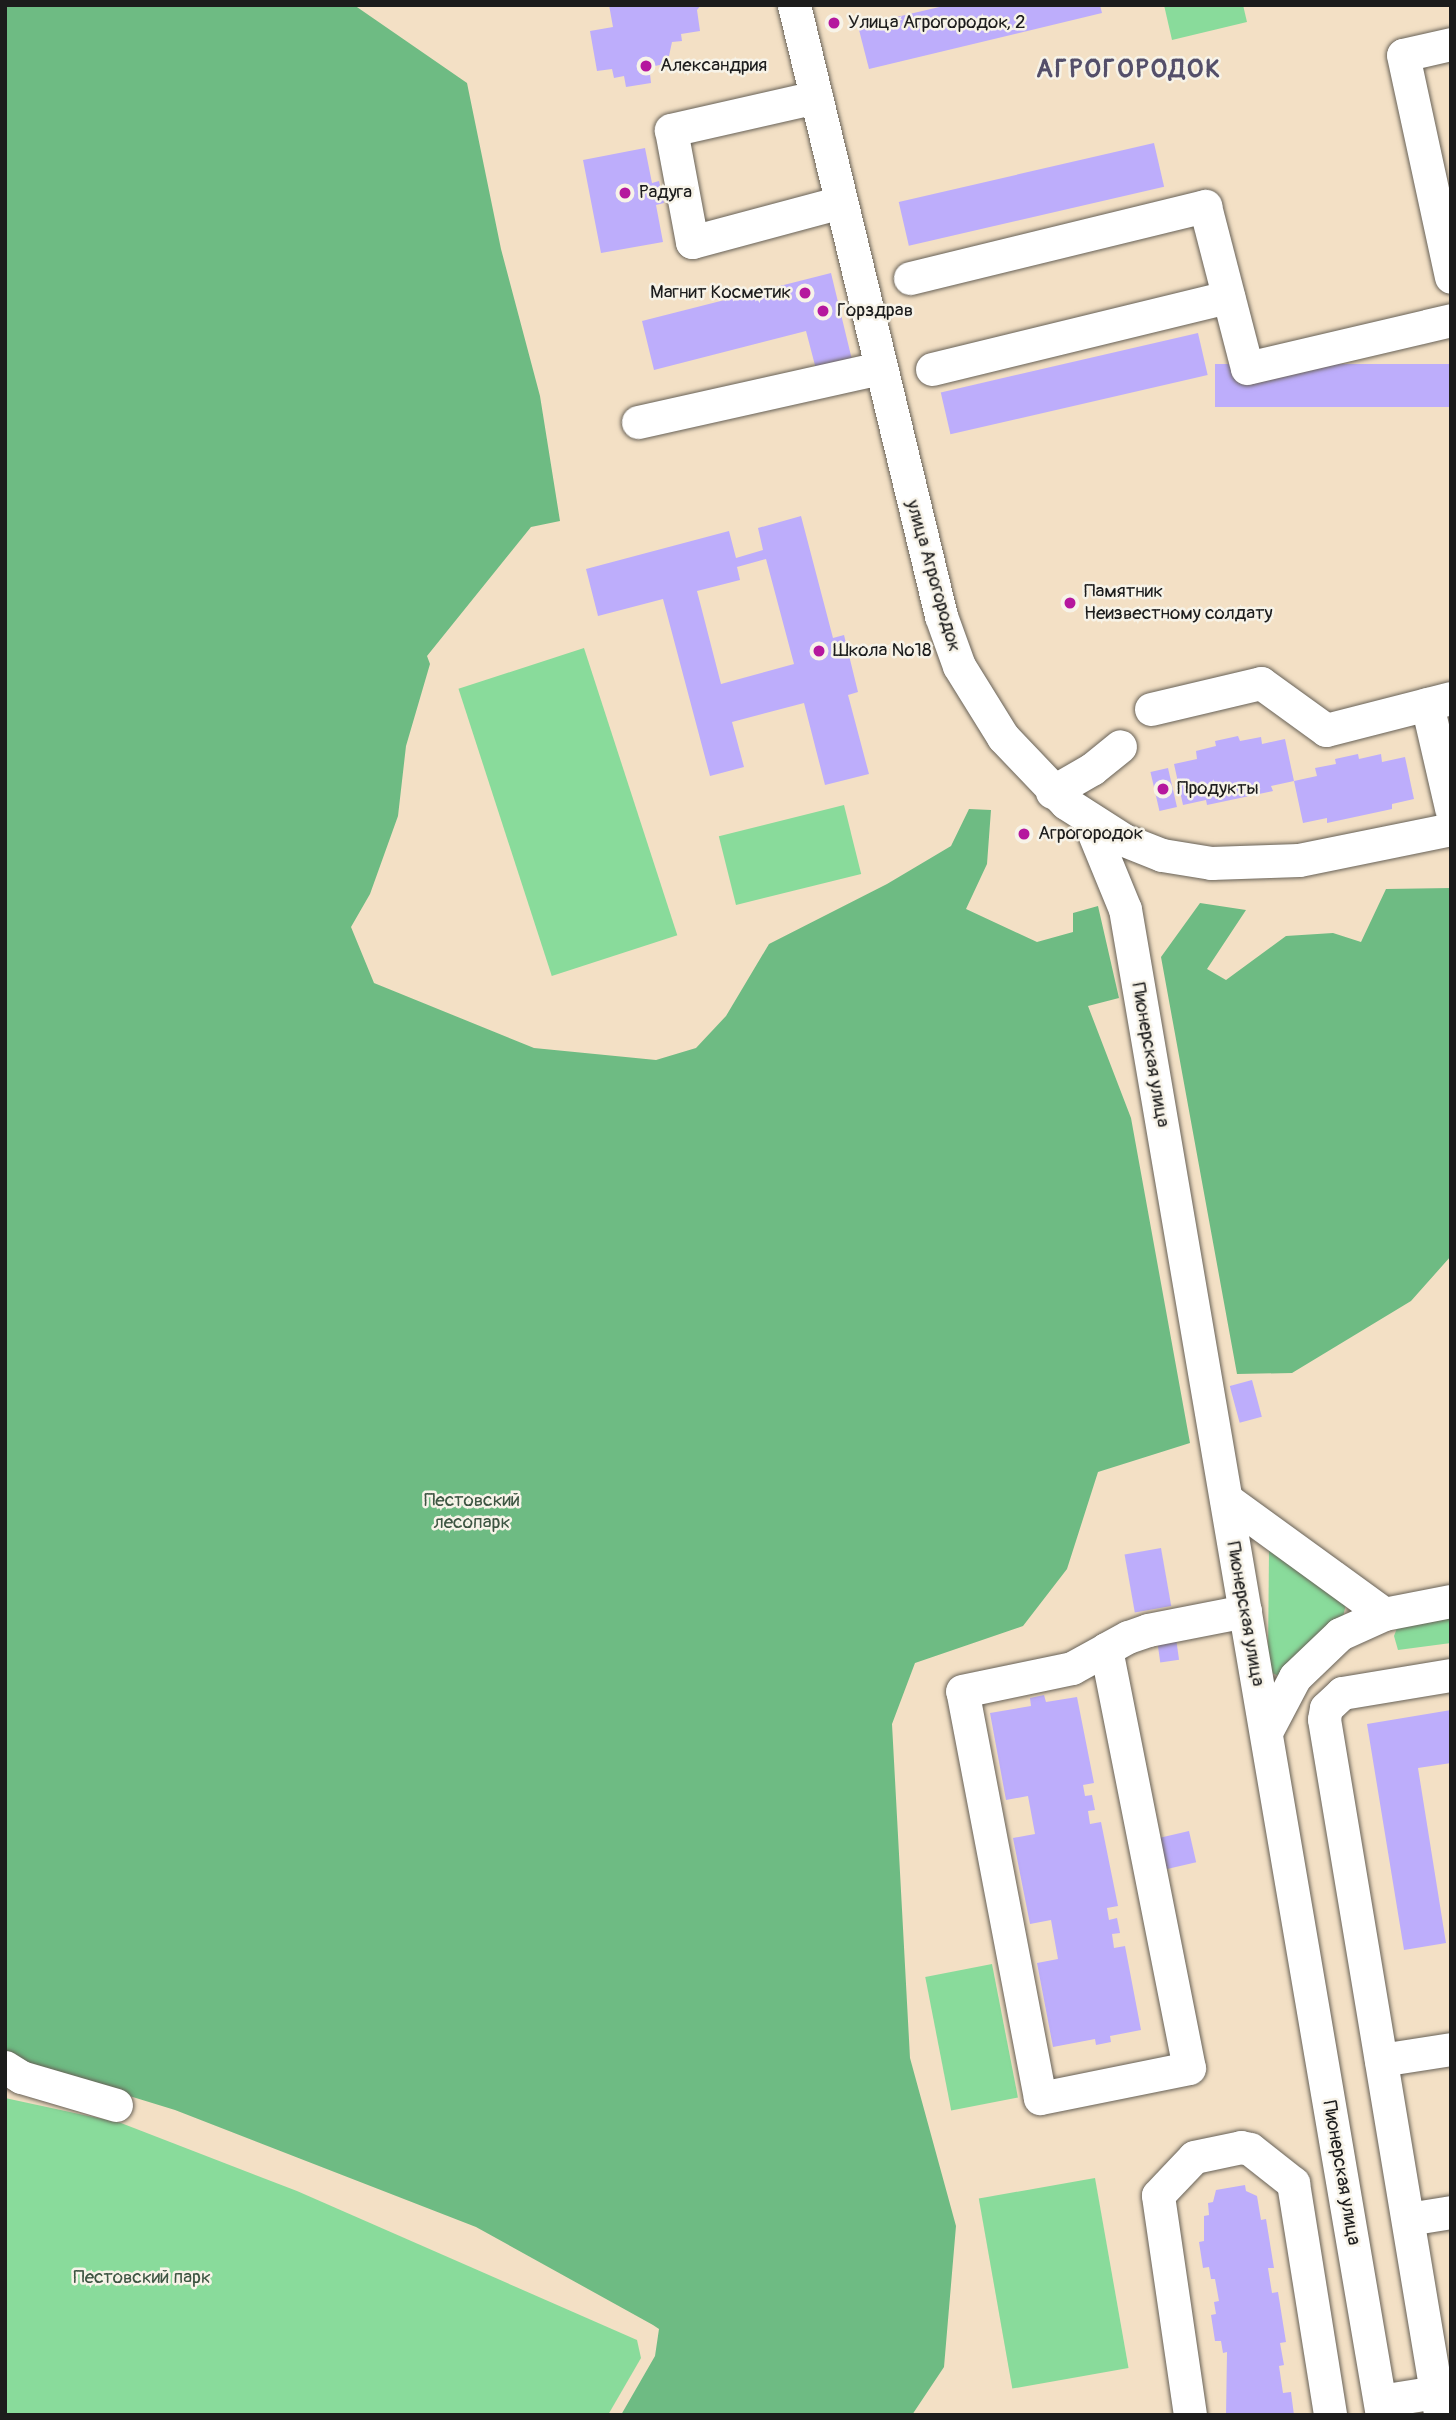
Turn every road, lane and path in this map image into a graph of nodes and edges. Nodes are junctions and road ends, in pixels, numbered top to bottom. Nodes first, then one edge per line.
1 (794, 5) edge
2 (1451, 44) edge
3 (816, 97) junction
4 (841, 202) junction
5 (1451, 277) edge
6 (910, 278) dead end
7 (1228, 297) junction
8 (1451, 320) edge
9 (880, 368) junction
10 (932, 369) dead end
11 (638, 422) dead end
12 (1439, 701) edge
13 (1151, 709) dead end
14 (1120, 746) dead end
15 (1052, 792) junction
16 (1451, 808) edge
17 (1088, 819) junction
18 (1451, 829) edge
19 (1226, 1499) junction
20 (1451, 1601) edge
21 (1245, 1611) junction
22 (1384, 1614) junction
23 (1106, 1649) junction
24 (1451, 1675) edge
25 (1266, 1732) junction
26 (1451, 2049) edge
27 (1381, 2060) junction
28 (5, 2067) edge
29 (116, 2105) dead end
30 (1451, 2212) edge
31 (1408, 2220) junction
32 (1438, 2403) edge
33 (1381, 2408) edge
34 (1190, 2415) edge
35 (1330, 2415) edge

1 - 3 street, улица Агрогородок
2 - 5 street
3 - 4 street, улица Агрогородок
3 - 4 street
4 - 9 street, улица Агрогородок
6 - 7 street
7 - 8 street
7 - 10 street
9 - 11 street
9 - 15 street, улица Агрогородок
12 - 13 street
12 - 16 street
14 - 15 street
15 - 17 street, улица Агрогородок
17 - 18 street, улица Агрогородок
17 - 19 street, Пионерская улица
19 - 21 street, Пионерская улица
19 - 22 street
20 - 22 street
21 - 23 street
21 - 25 street, Пионерская улица
22 - 25 street
23 - 23 street
24 - 27 street
25 - 33 street, Пионерская улица
26 - 27 street
27 - 31 street
28 - 29 street
30 - 31 street
31 - 32 street
32 - 33 street
34 - 35 street

